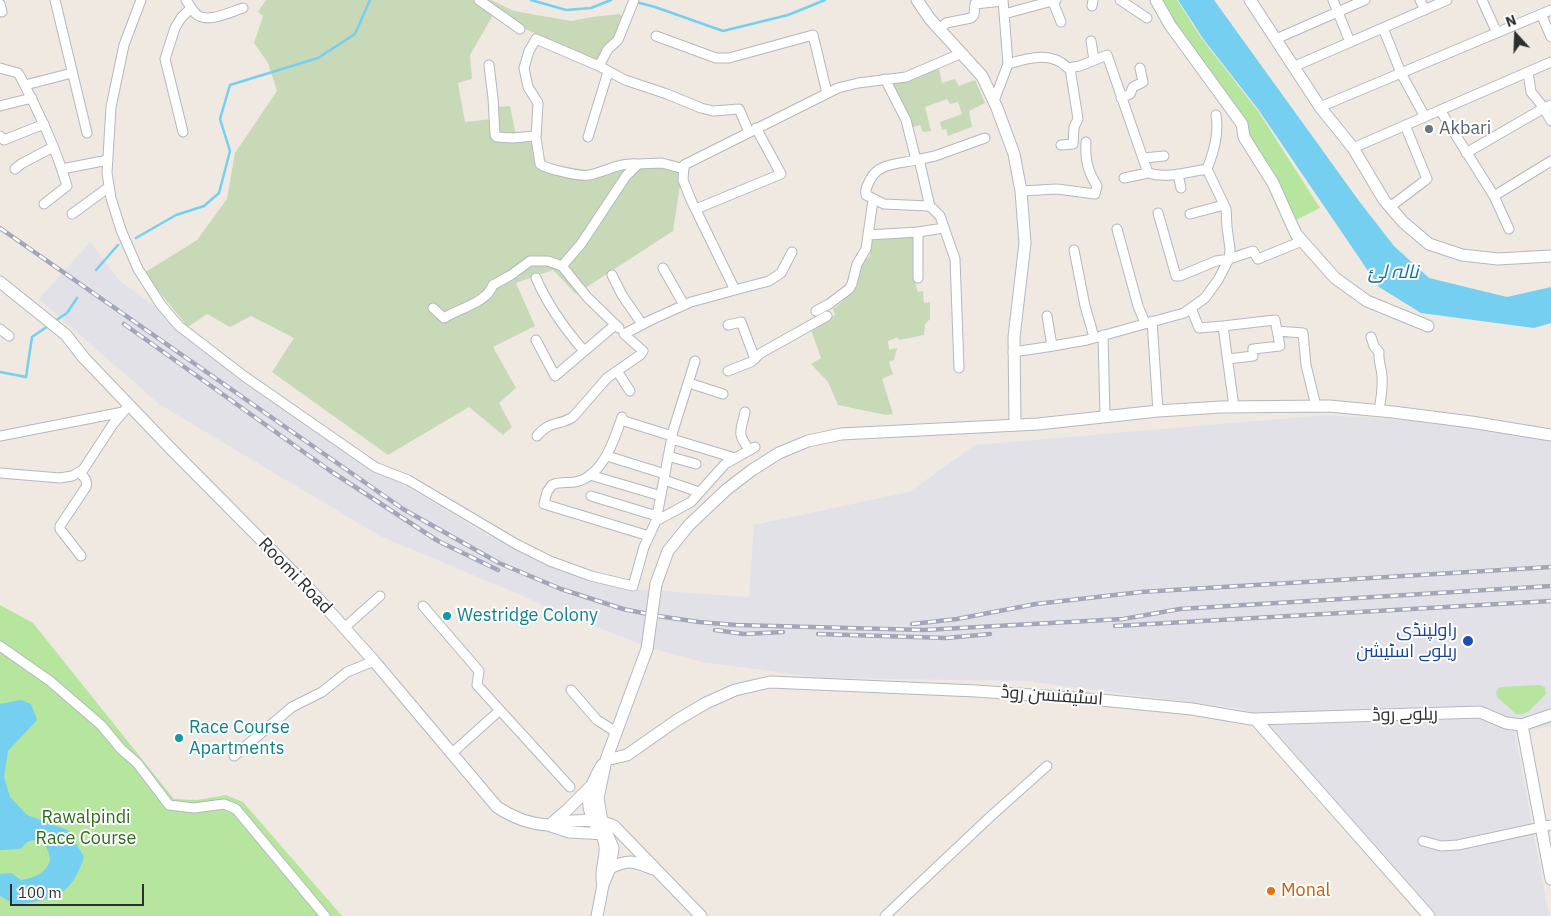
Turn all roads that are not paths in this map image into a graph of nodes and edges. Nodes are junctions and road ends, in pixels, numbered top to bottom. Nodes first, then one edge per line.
1 (55, 0) edge
2 (141, 0) edge
3 (479, 0) edge
4 (634, 0) edge
5 (917, 0) edge
6 (1003, 0) edge
7 (1156, 0) edge
8 (1333, 0) edge
9 (1365, 0) edge
10 (1420, 0) edge
11 (1447, 0) edge
12 (1482, 0) edge
13 (1054, 1) edge
14 (1252, 1) edge
15 (1030, 3) edge
16 (1123, 3) edge
17 (188, 4) edge
18 (243, 8) dead end
19 (1425, 10) junction
20 (1551, 10) edge
21 (1338, 13) junction
22 (1004, 14) junction
23 (1541, 14) junction
24 (1147, 18) dead end
25 (1061, 22) dead end
26 (1383, 28) junction
27 (520, 29) dead end
28 (940, 29) junction
29 (1497, 33) junction
30 (656, 36) dead end
31 (1551, 37) edge
32 (1276, 39) junction
33 (1091, 41) dead end
34 (1350, 42) junction
35 (962, 53) junction
36 (1094, 60) junction
37 (1551, 62) edge
38 (1008, 64) junction
39 (489, 65) dead end
40 (599, 66) junction
41 (1292, 67) junction
42 (0, 68) edge
43 (1070, 68) junction
44 (1140, 68) dead end
45 (608, 72) junction
46 (1528, 72) junction
47 (72, 73) junction
48 (1401, 73) junction
49 (885, 80) junction
50 (25, 85) junction
51 (828, 93) junction
52 (32, 98) junction
53 (1121, 98) junction
54 (994, 101) junction
55 (0, 106) edge
56 (1547, 107) edge
57 (1320, 108) junction
58 (1440, 110) junction
59 (1216, 115) dead end
60 (1425, 117) junction
61 (1551, 121) edge
62 (44, 124) junction
63 (1405, 125) junction
64 (753, 130) junction
65 (183, 132) dead end
66 (87, 133) dead end
67 (0, 136) edge
68 (588, 137) dead end
69 (536, 138) junction
70 (985, 138) dead end
71 (1086, 142) dead end
72 (1061, 145) dead end
73 (53, 148) junction
74 (1353, 148) junction
75 (1466, 153) junction
76 (1164, 156) dead end
77 (1144, 158) junction
78 (108, 160) junction
79 (917, 160) junction
80 (1551, 161) edge
81 (638, 164) junction
82 (15, 168) dead end
83 (62, 169) junction
84 (684, 169) junction
85 (1207, 169) junction
86 (1148, 173) junction
87 (1178, 174) junction
88 (1124, 178) dead end
89 (109, 187) junction
90 (1181, 188) dead end
91 (1021, 192) junction
92 (1494, 196) junction
93 (873, 200) junction
94 (44, 204) dead end
95 (1224, 205) junction
96 (930, 207) junction
97 (1390, 207) junction
98 (696, 209) junction
99 (1158, 213) dead end
100 (72, 214) dead end
101 (1190, 214) dead end
102 (944, 228) junction
103 (1117, 229) dead end
104 (1509, 229) dead end
105 (918, 232) junction
106 (868, 235) junction
107 (1302, 241) junction
108 (1074, 250) dead end
109 (792, 252) dead end
110 (1551, 256) edge
111 (1229, 259) junction
112 (562, 266) junction
113 (663, 268) dead end
114 (612, 275) dead end
115 (536, 278) dead end
116 (918, 278) dead end
117 (0, 282) edge
118 (736, 290) junction
119 (684, 305) junction
120 (434, 308) dead end
121 (1191, 308) junction
122 (816, 311) dead end
123 (827, 316) dead end
124 (1047, 316) dead end
125 (1148, 322) junction
126 (642, 324) junction
127 (615, 325) junction
128 (728, 325) dead end
129 (1223, 326) junction
130 (1428, 326) dead end
131 (0, 329) edge
132 (1277, 331) junction
133 (624, 334) junction
134 (9, 336) dead end
135 (1099, 336) junction
136 (1370, 337) dead end
137 (536, 340) dead end
138 (1052, 346) junction
139 (584, 351) junction
140 (1013, 352) junction
141 (755, 359) junction
142 (1228, 359) junction
143 (695, 361) dead end
144 (959, 368) dead end
145 (728, 370) dead end
146 (617, 371) junction
147 (689, 383) junction
148 (630, 391) dead end
149 (723, 394) dead end
150 (1316, 406) junction
151 (1234, 407) junction
152 (126, 408) junction
153 (1379, 410) junction
154 (1158, 411) junction
155 (745, 412) dead end
156 (1105, 416) junction
157 (1015, 424) junction
158 (1551, 435) edge
159 (0, 436) edge
160 (537, 436) dead end
161 (672, 438) junction
162 (607, 456) junction
163 (668, 456) junction
164 (735, 458) junction
165 (696, 464) dead end
166 (79, 472) junction
167 (0, 473) edge
168 (590, 476) junction
169 (664, 477) junction
170 (699, 492) junction
171 (591, 496) dead end
172 (660, 496) junction
173 (656, 519) junction
174 (649, 536) junction
175 (82, 556) dead end
176 (380, 596) dead end
177 (423, 606) dead end
178 (344, 628) junction
179 (0, 646) edge
180 (374, 661) junction
181 (571, 690) dead end
182 (499, 710) junction
183 (1551, 715) edge
184 (1255, 719) junction
185 (1522, 725) junction
186 (616, 732) junction
187 (451, 754) junction
188 (234, 756) dead end
189 (606, 760) junction
190 (1048, 766) dead end
191 (570, 787) dead end
192 (590, 787) junction
193 (549, 825) junction
194 (1546, 827) edge
195 (605, 828) junction
196 (1423, 841) dead end
197 (610, 868) junction
198 (659, 872) junction
199 (1551, 879) edge
200 (603, 885) junction
201 (325, 916) edge
202 (597, 916) edge
203 (701, 916) edge
204 (885, 916) edge
205 (1429, 916) edge

1 - 47 street
2 - 78 street
3 - 27 street
4 - 40 street
5 - 28 street
6 - 22 street
6 - 28 street
7 - 107 street
8 - 21 street
9 - 21 street
10 - 19 street
11 - 19 street
12 - 29 street
13 - 15 street
13 - 25 street
14 - 32 street
15 - 22 street
16 - 24 street
17 - 18 street
17 - 65 street
19 - 26 street
20 - 23 street
21 - 32 street
21 - 34 street
22 - 38 street
23 - 29 street
23 - 31 street
26 - 34 street
26 - 48 street
28 - 35 street
29 - 48 street
30 - 51 street
32 - 41 street
33 - 36 street
34 - 41 street
35 - 49 street
35 - 54 street
36 - 43 street
36 - 53 street
37 - 46 street
38 - 43 street
38 - 54 street
39 - 69 street
40 - 45 street
40 - 69 street
41 - 57 street
42 - 50 street
43 - 72 street
44 - 53 street
45 - 64 street
45 - 68 street
46 - 56 street
46 - 58 street
47 - 50 street
47 - 66 street
48 - 57 street
48 - 60 street
49 - 51 street
49 - 79 street
50 - 52 street
51 - 64 street
52 - 55 street
52 - 62 street
53 - 77 street
54 - 91 street
56 - 61 street
56 - 75 street
57 - 74 street
58 - 60 street
58 - 75 street
59 - 85 street
60 - 63 street
62 - 67 street
62 - 73 street
63 - 74 street
63 - 97 street
64 - 84 street
64 - 98 street
69 - 81 street
70 - 79 street
71 - 91 street
73 - 82 street
73 - 83 street
74 - 97 street
75 - 92 street
76 - 77 street
77 - 86 street
78 - 83 street
78 - 89 street
79 - 93 street
79 - 96 street
80 - 92 street
81 - 84 street
81 - 112 street
83 - 94 street
84 - 98 street
85 - 87 street
85 - 95 street
86 - 87 street
86 - 88 street
87 - 90 street
89 - 100 street
89 - 174 street
91 - 140 street
92 - 104 street
93 - 96 street
93 - 106 street
95 - 101 street
95 - 111 street
96 - 102 street
97 - 110 street
98 - 118 street
99 - 111 street
102 - 105 street
102 - 144 street
103 - 125 street
105 - 106 street
105 - 116 street
106 - 122 street
107 - 111 street
107 - 130 street
108 - 135 street
109 - 118 street
111 - 121 street
112 - 120 street
112 - 127 street
113 - 119 street
114 - 126 street
115 - 139 street
117 - 152 street, Roomi Road
118 - 119 street
119 - 126 street
121 - 125 street
121 - 129 street
123 - 141 street
124 - 138 street
125 - 135 street
125 - 154 street
126 - 133 street
127 - 133 street
127 - 139 street
128 - 141 street
129 - 132 street
129 - 142 street
131 - 134 street
132 - 142 street
132 - 150 street
133 - 146 street
135 - 138 street
135 - 156 street
136 - 153 street
137 - 139 street
138 - 140 street
140 - 157 street
141 - 145 street
142 - 151 street
143 - 147 street
146 - 148 street
146 - 160 street
147 - 149 street
147 - 161 street
150 - 151 street
150 - 153 street
151 - 154 street
152 - 159 street
152 - 166 street
152 - 178 street, Roomi Road
153 - 158 street
154 - 156 street
155 - 164 street
156 - 157 street
157 - 186 street, bridge
161 - 162 street
161 - 163 street
161 - 164 street
162 - 168 street
162 - 169 street
163 - 165 street
163 - 169 street
164 - 170 street
166 - 167 street
166 - 175 street
168 - 172 street
168 - 174 street
169 - 170 street
169 - 172 street
170 - 173 street
171 - 173 street
172 - 173 street
173 - 174 street
176 - 178 street
177 - 182 street
178 - 180 street, Roomi Road
179 - 201 street
180 - 187 street, Roomi Road
180 - 188 street
181 - 186 street
182 - 187 street
182 - 191 street
183 - 185 street
184 - 185 street, ریلوے روڈ
184 - 189 street, اسٹیفنسن روڈ
184 - 205 street
185 - 194 street
186 - 189 street
187 - 193 street, Roomi Road
189 - 192 street
189 - 195 street
190 - 204 street
192 - 193 street
192 - 195 street
193 - 195 street, Roomi Road
194 - 196 street
194 - 199 street
195 - 197 street
195 - 198 street
195 - 200 street
197 - 198 street
197 - 200 street
198 - 203 street
200 - 202 street

